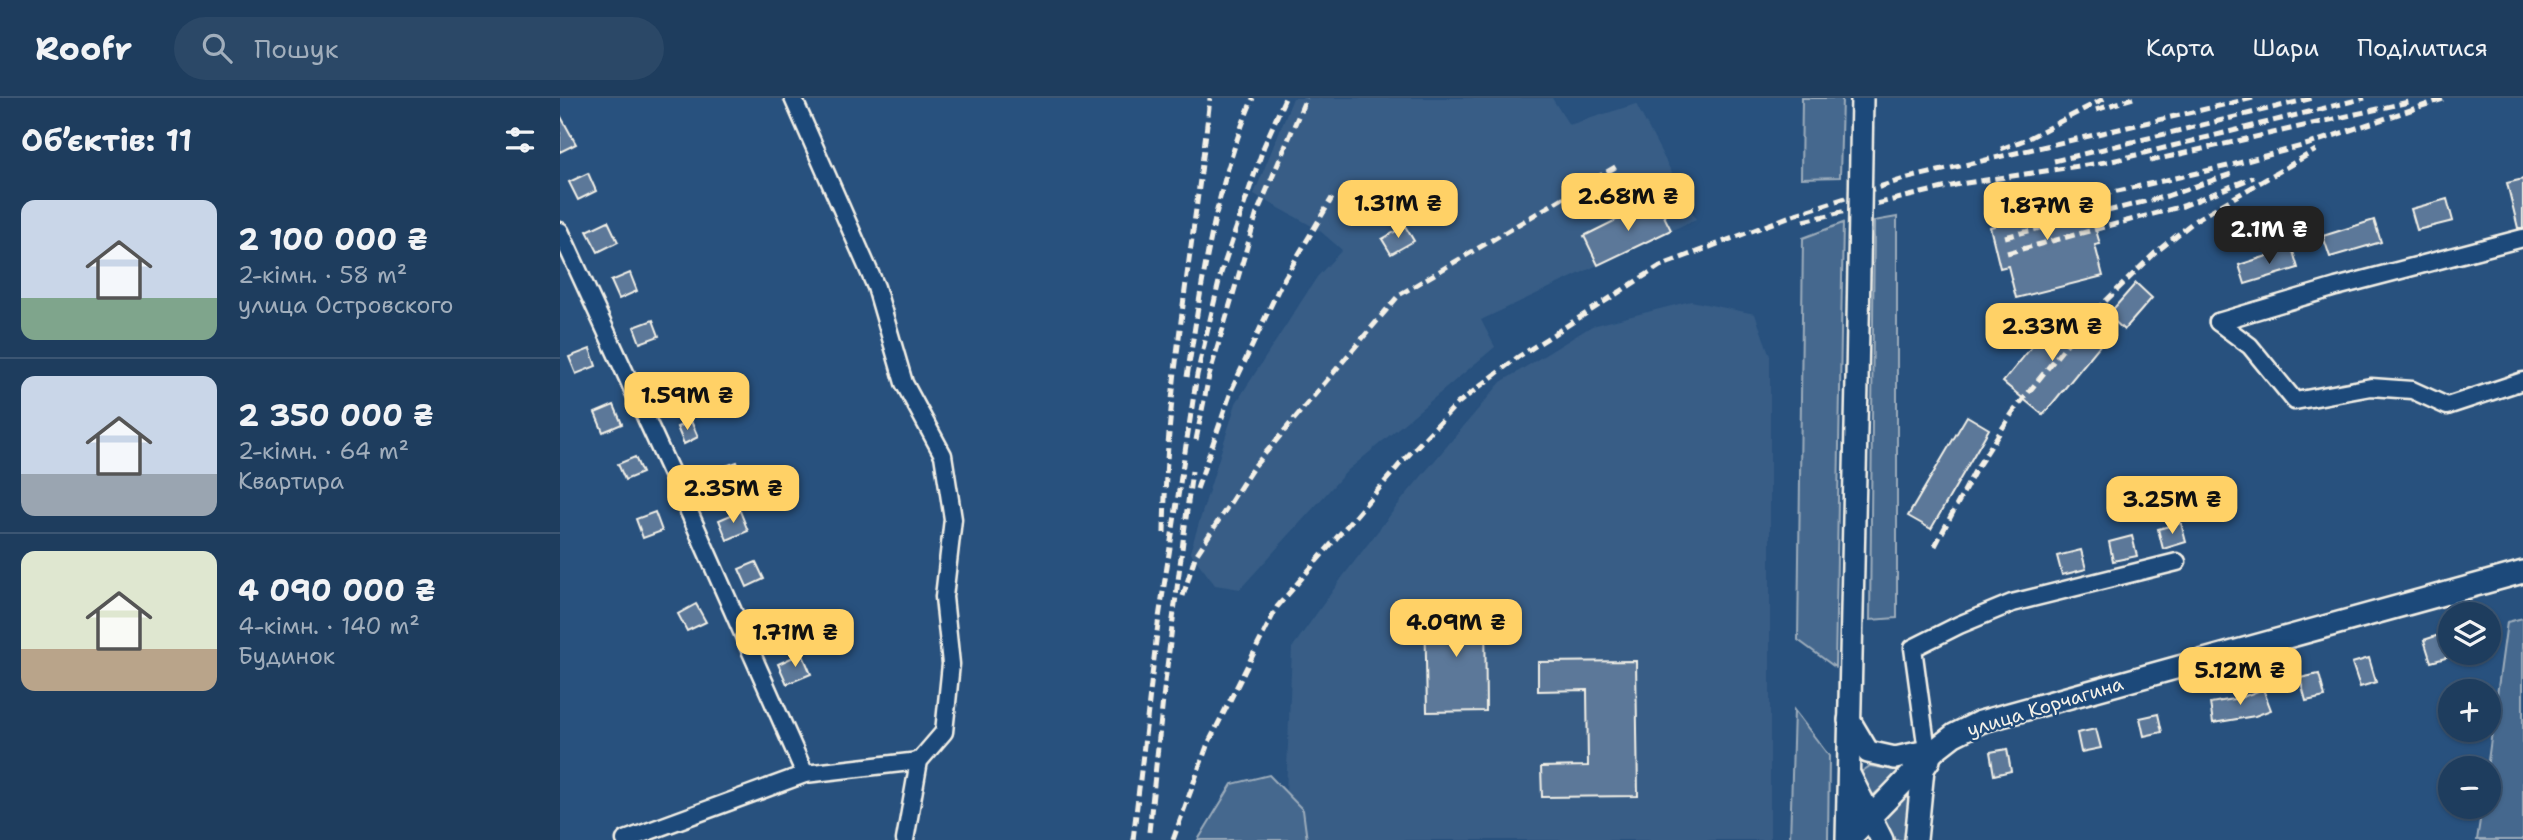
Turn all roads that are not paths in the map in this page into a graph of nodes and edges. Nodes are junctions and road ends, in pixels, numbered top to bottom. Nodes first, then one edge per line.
1 (793, 98) edge
2 (1862, 98) edge
3 (560, 231) edge
4 (2523, 238) edge
5 (2523, 382) edge
6 (2176, 562) dead end
7 (2523, 572) edge
8 (1849, 720) junction
9 (1932, 750) junction
10 (919, 761) junction
11 (1848, 772) junction
12 (805, 774) junction
13 (1870, 817) junction
14 (625, 840) edge
15 (905, 840) edge
16 (1847, 840) edge
17 (1882, 840) edge
18 (1916, 840) edge

1 - 10 street
2 - 8 street, bridge
3 - 12 street
4 - 5 street
6 - 9 street
7 - 9 street, улица Корчагина
8 - 9 street
8 - 11 street
9 - 13 street
9 - 18 street
10 - 12 street
10 - 15 street
11 - 13 street
11 - 16 street
12 - 14 street
13 - 16 street
13 - 17 street

